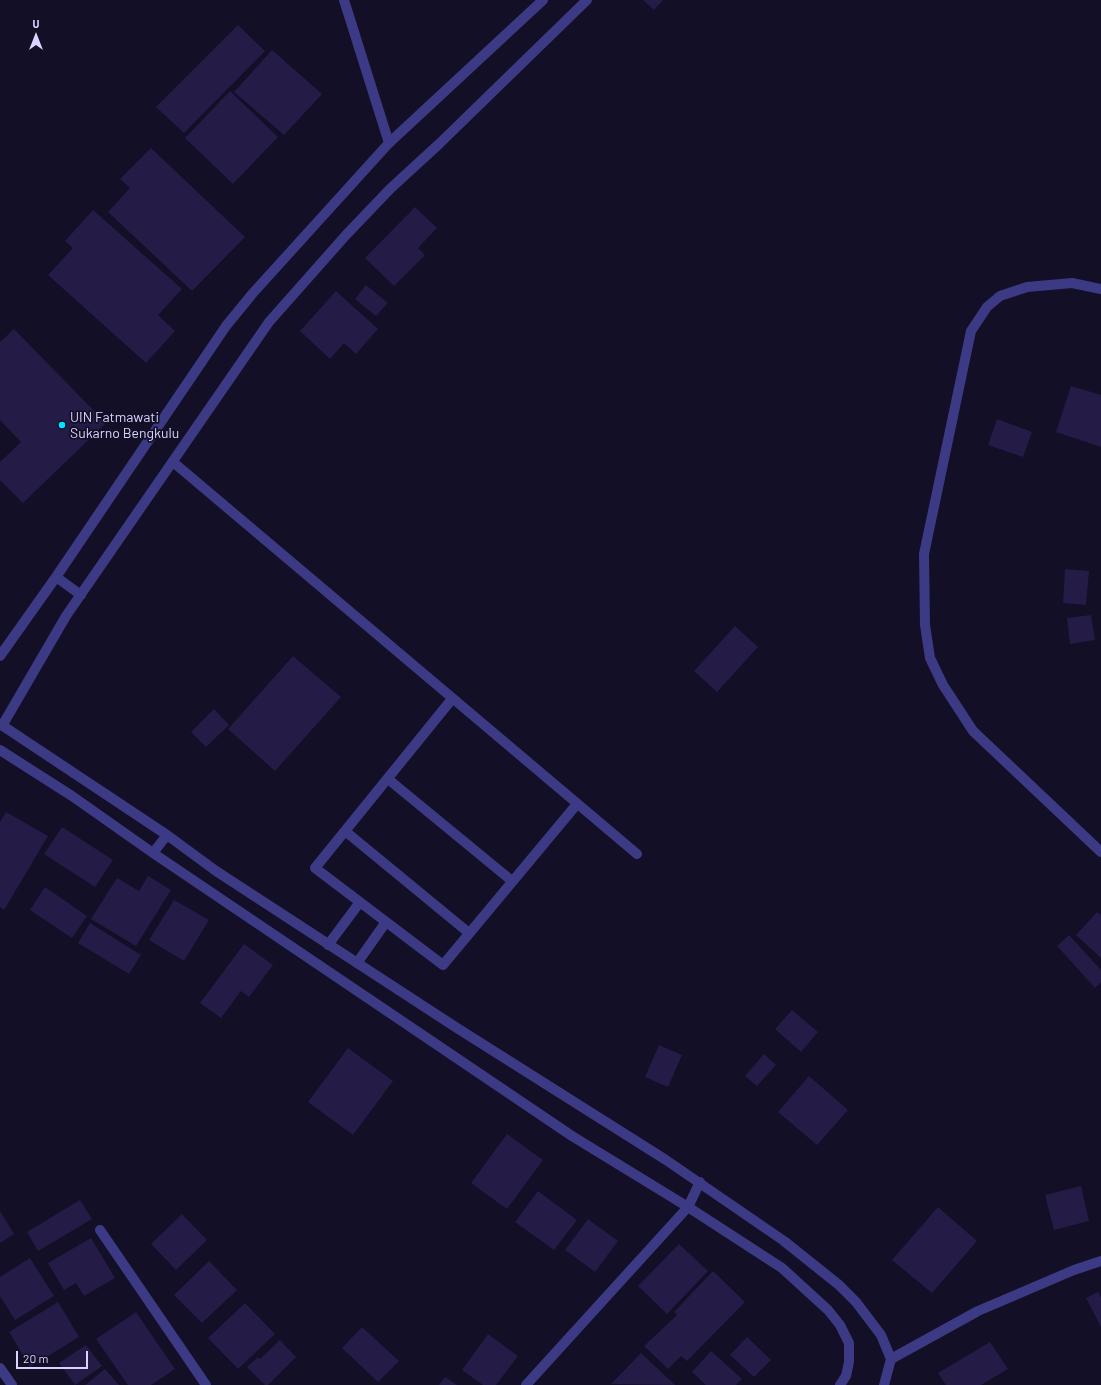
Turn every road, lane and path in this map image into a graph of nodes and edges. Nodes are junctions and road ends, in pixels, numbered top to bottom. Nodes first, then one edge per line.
1 (344, 0) edge
2 (542, 0) edge
3 (587, 0) edge
4 (389, 143) junction
5 (1101, 289) edge
6 (173, 462) junction
7 (56, 577) junction
8 (81, 595) junction
9 (0, 656) edge
10 (452, 699) junction
11 (1, 725) edge
12 (0, 750) edge
13 (388, 778) junction
14 (577, 804) junction
15 (345, 831) junction
16 (167, 835) junction
17 (1101, 852) edge
18 (153, 853) junction
19 (637, 854) dead end
20 (512, 881) junction
21 (360, 902) junction
22 (386, 922) junction
23 (469, 933) junction
24 (328, 945) junction
25 (357, 963) junction
26 (700, 1182) junction
27 (688, 1207) junction
28 (100, 1230) dead end
29 (1101, 1261) edge
30 (891, 1359) junction
31 (0, 1368) edge
32 (12, 1385) edge
33 (206, 1385) edge
34 (526, 1385) edge
35 (840, 1385) edge
36 (884, 1385) edge

1 - 4 street
2 - 4 street
3 - 6 street
4 - 7 street
5 - 17 street
6 - 8 street
6 - 10 street
7 - 8 street
7 - 9 street
8 - 11 street
10 - 13 street
10 - 14 street
11 - 16 street
12 - 18 street
13 - 15 street
13 - 20 street
14 - 19 street
14 - 20 street
15 - 21 street
15 - 23 street
16 - 18 street
16 - 24 street
18 - 27 street
20 - 23 street
21 - 22 street
21 - 24 street
22 - 23 street
22 - 25 street
24 - 25 street
25 - 26 street
26 - 27 street
26 - 30 street
27 - 34 street
27 - 35 street
28 - 33 street
29 - 30 street
30 - 36 street
31 - 32 street

